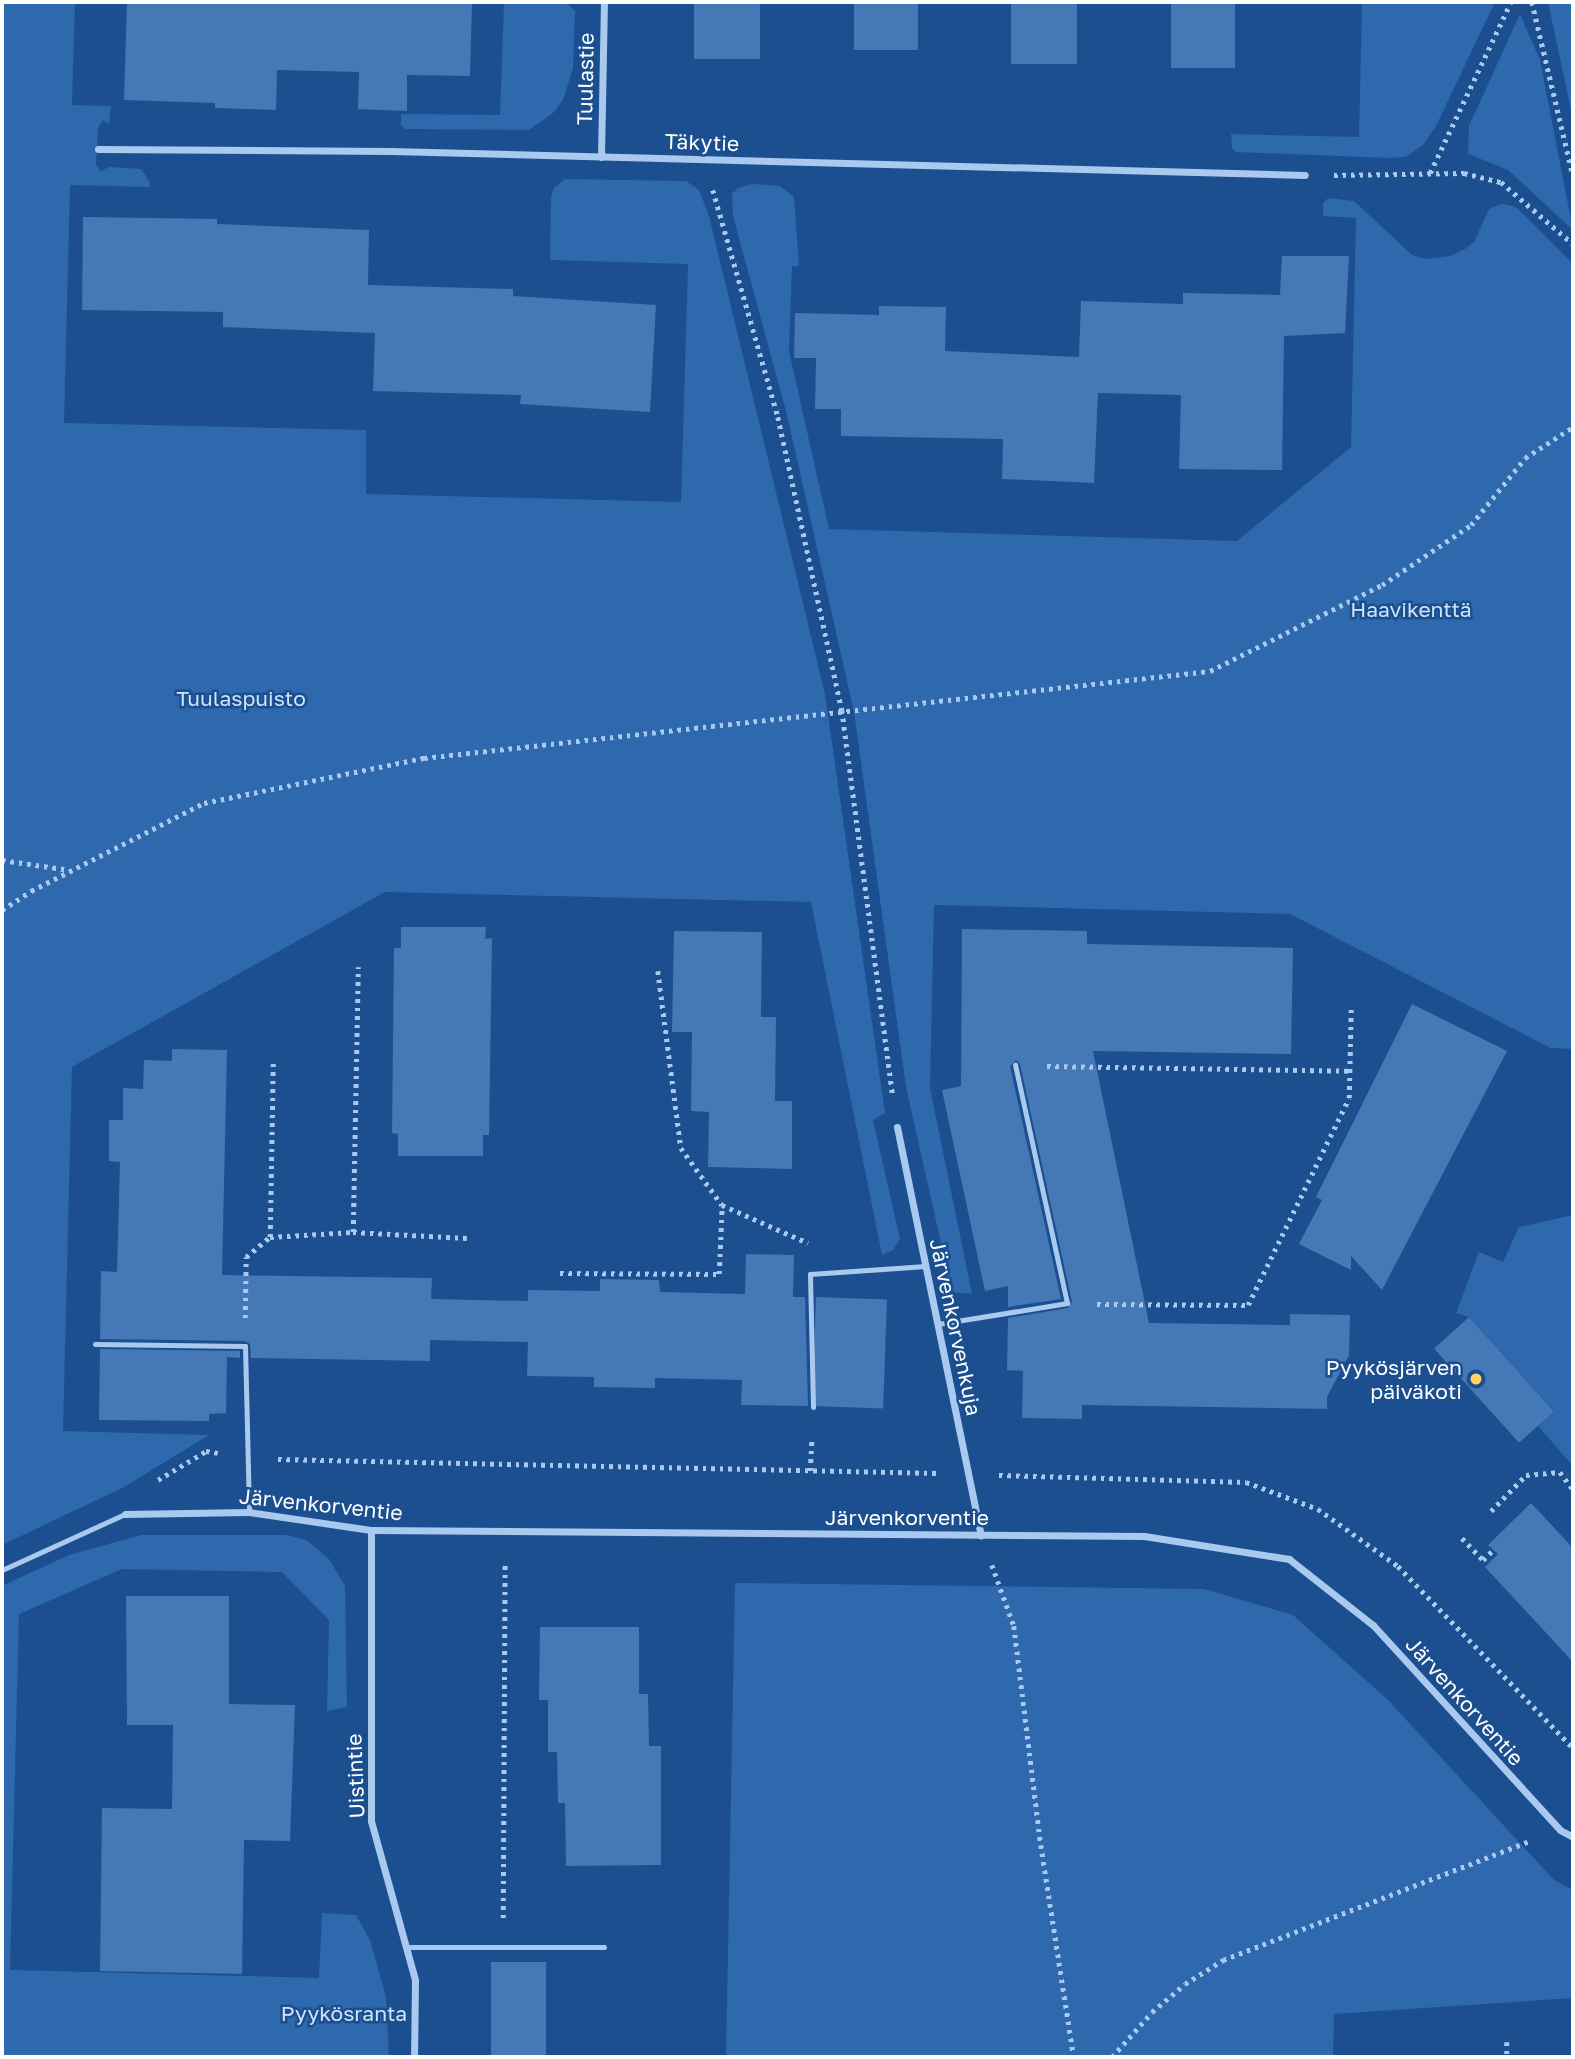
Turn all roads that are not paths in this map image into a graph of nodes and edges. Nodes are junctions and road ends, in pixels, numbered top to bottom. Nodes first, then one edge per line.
1 (604, 2) edge
2 (98, 149) dead end
3 (601, 157) junction
4 (1305, 176) road end
5 (1015, 1065) road end
6 (897, 1127) road end
7 (926, 1266) junction
8 (938, 1324) junction
9 (95, 1345) dead end
10 (813, 1407) dead end
11 (249, 1512) junction
12 (125, 1514) joint
13 (371, 1530) junction
14 (981, 1535) junction
15 (2, 1570) edge
16 (1573, 1837) edge
17 (406, 1947) junction
18 (604, 1947) dead end
19 (414, 2057) edge

1 - 3 street, Tuulastie
2 - 3 street, Täkytie
3 - 4 street, Täkytie
5 - 8 lane
6 - 7 street, Järvenkorvenkuja
7 - 8 street, Järvenkorvenkuja
7 - 10 lane
8 - 14 street, Järvenkorvenkuja
9 - 11 lane
11 - 12 street, Järvenkorventie
11 - 13 street, Järvenkorventie
12 - 15 lane
13 - 14 street, Järvenkorventie
13 - 17 street, Uistintie
14 - 16 street, Järvenkorventie
17 - 18 lane
17 - 19 street, Uistintie

